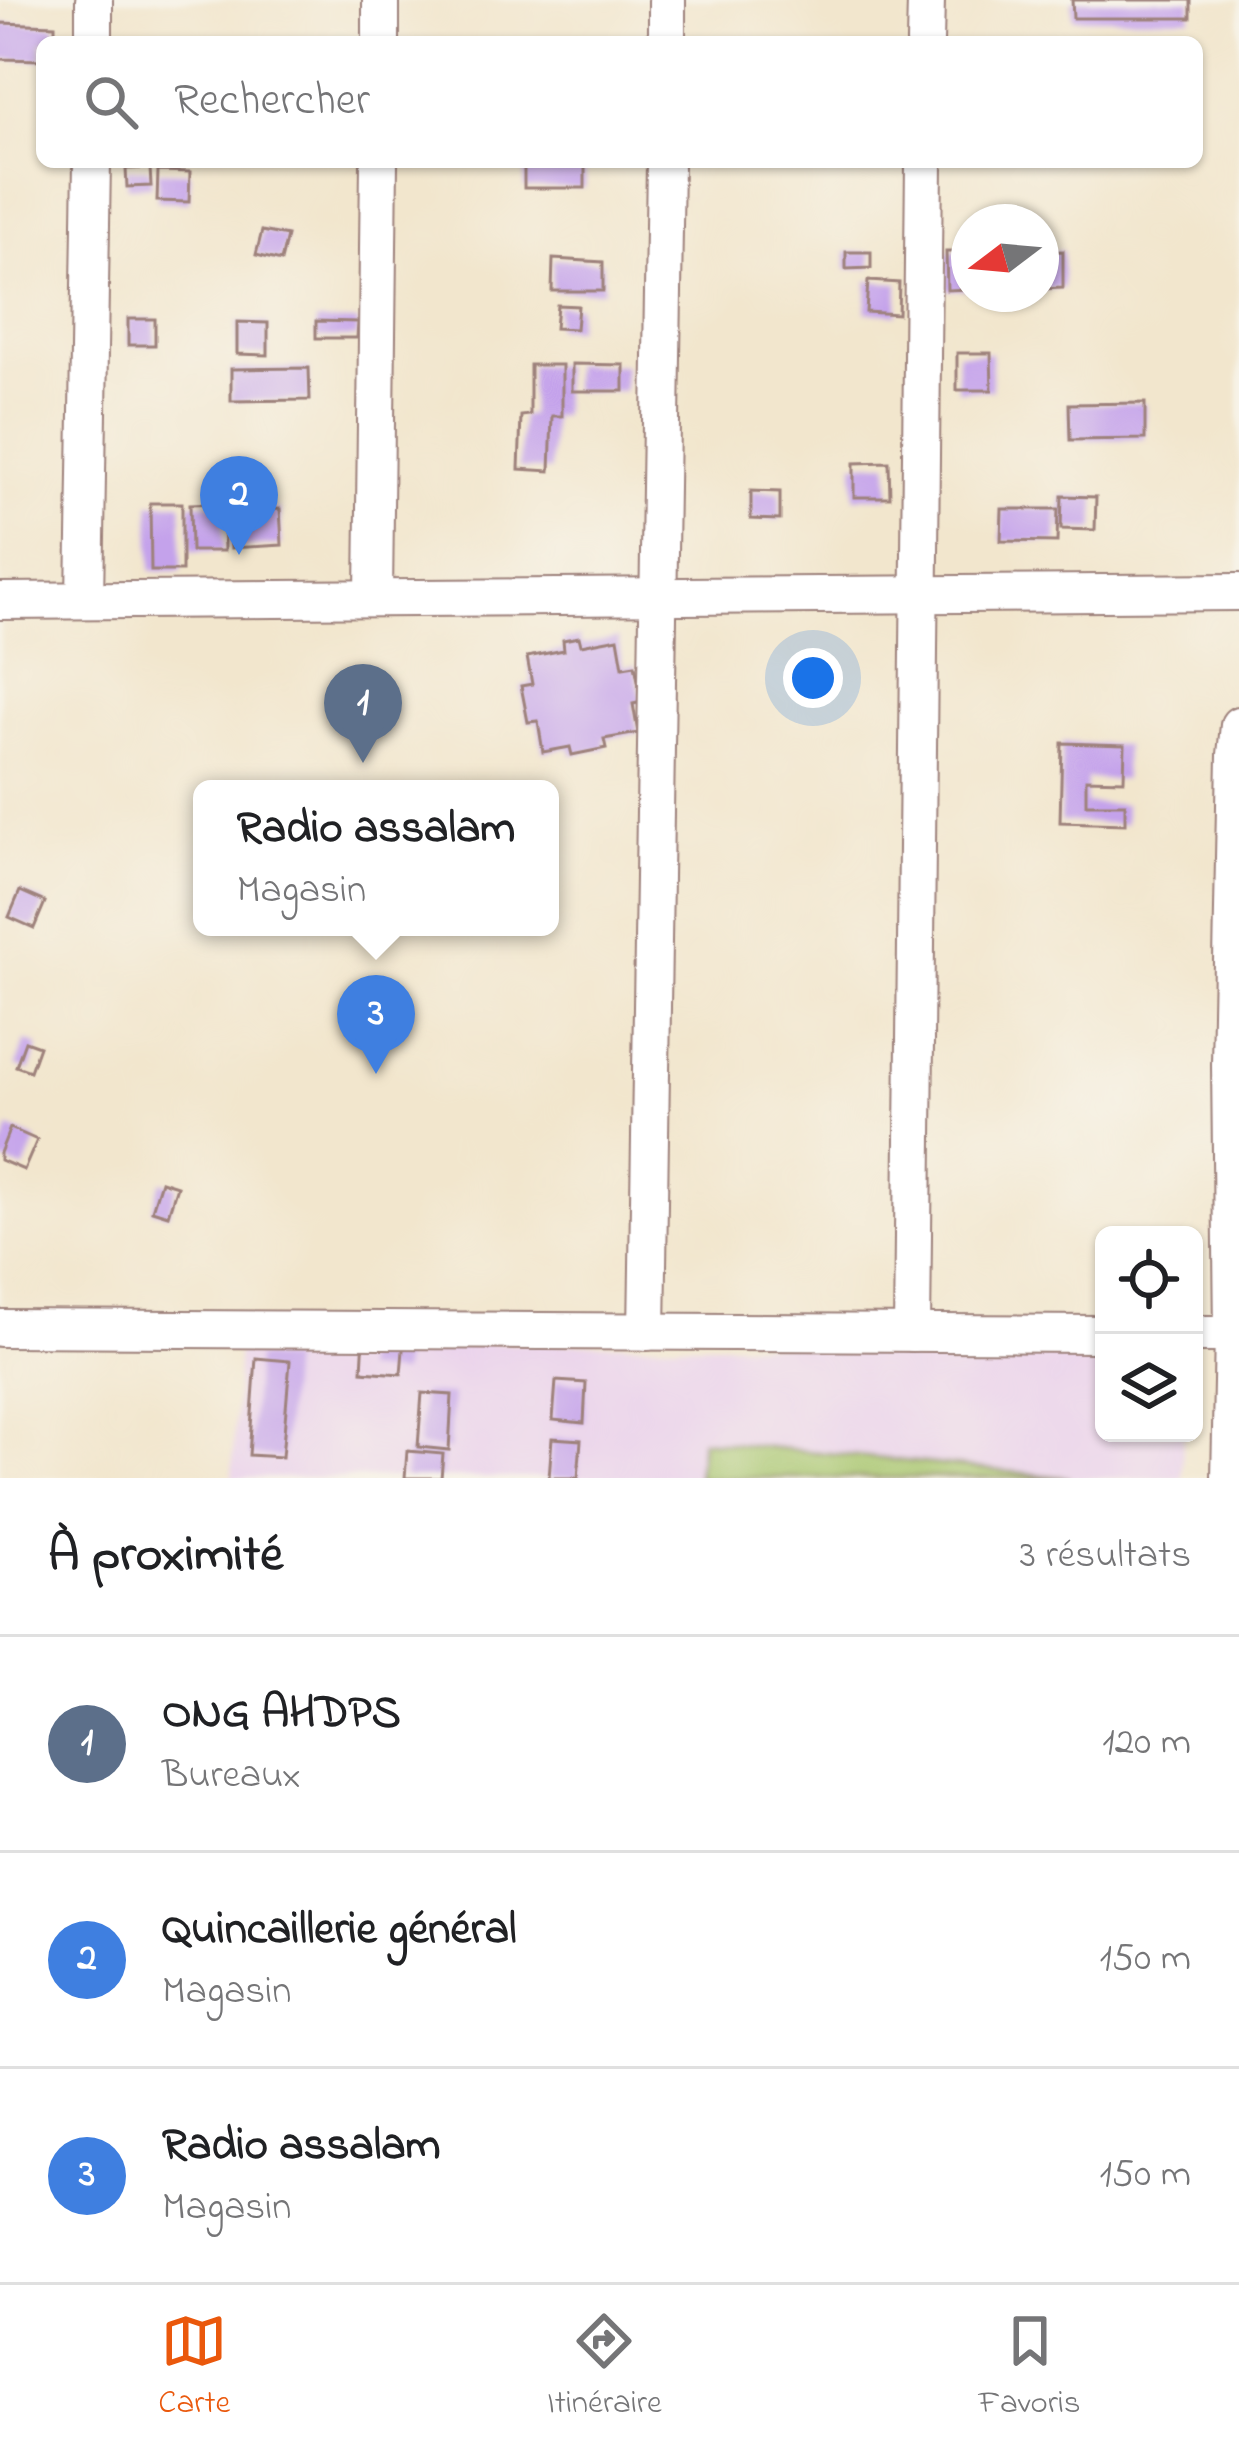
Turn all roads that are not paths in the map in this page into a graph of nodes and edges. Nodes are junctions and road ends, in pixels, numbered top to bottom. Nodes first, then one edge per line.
1 (94, 0) edge
2 (381, 0) edge
3 (667, 0) edge
4 (926, 0) edge
5 (94, 36) edge
6 (381, 36) edge
7 (667, 36) edge
8 (926, 36) edge
9 (92, 168) edge
10 (379, 168) edge
11 (665, 168) edge
12 (924, 168) edge
13 (1239, 592) edge
14 (920, 594) junction
15 (374, 596) junction
16 (658, 597) junction
17 (0, 601) edge
18 (85, 601) junction
19 (1239, 725) edge
20 (1237, 826) edge
21 (1234, 1065) edge
22 (0, 1328) edge
23 (647, 1332) junction
24 (912, 1333) junction
25 (1095, 1334) edge
26 (1203, 1334) edge
27 (1236, 1334) edge
28 (1230, 1478) edge

1 - 5 street
2 - 6 street
3 - 7 street
4 - 8 street
9 - 18 street
10 - 15 street
11 - 16 street
12 - 14 street
13 - 14 street
14 - 16 street
14 - 24 street
15 - 16 street
15 - 18 street
16 - 23 street
17 - 18 street
19 - 20 street
20 - 21 street
21 - 27 street
22 - 23 street
23 - 24 street
24 - 25 street
26 - 27 street
27 - 28 street

